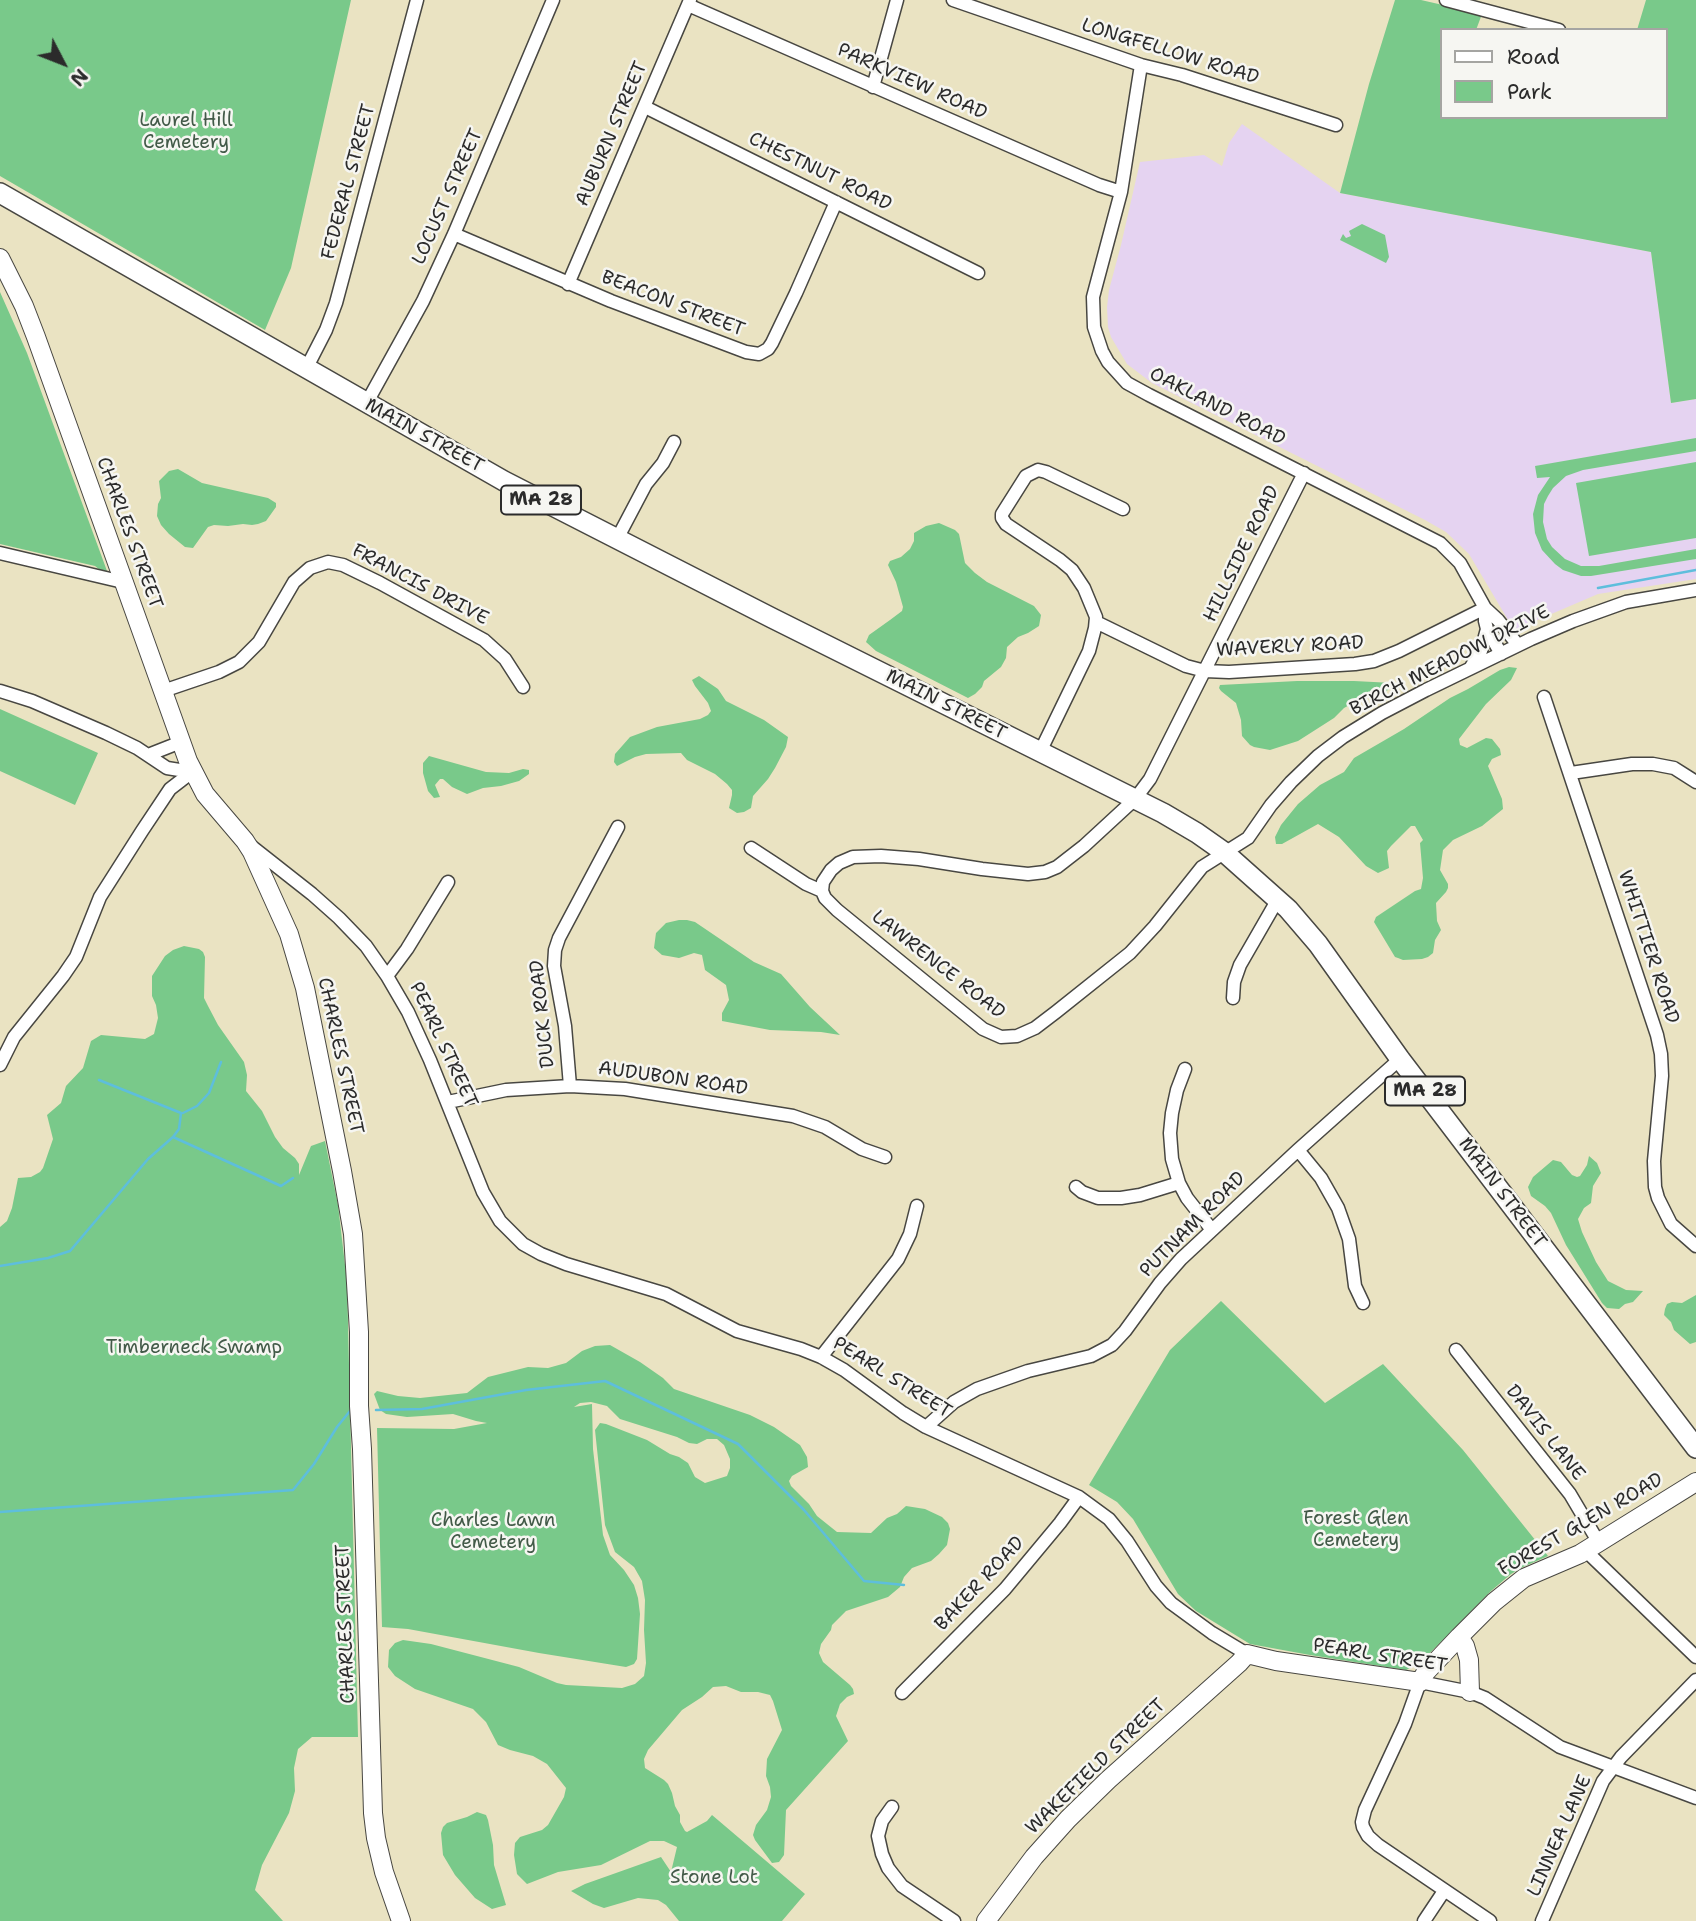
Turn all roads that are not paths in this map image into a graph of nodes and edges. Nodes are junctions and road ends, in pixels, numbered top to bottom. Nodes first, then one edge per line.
1 (417, 0) edge
2 (553, 0) edge
3 (897, 0) edge
4 (953, 0) edge
5 (1447, 0) edge
6 (689, 3) edge
7 (1552, 28) edge
8 (1141, 65) junction
9 (873, 87) junction
10 (645, 107) junction
11 (1336, 125) dead end
12 (1121, 192) junction
13 (0, 193) edge
14 (836, 202) junction
15 (454, 234) junction
16 (0, 258) edge
17 (978, 273) dead end
18 (568, 284) junction
19 (306, 369) junction
20 (366, 404) junction
21 (674, 442) dead end
22 (1304, 473) junction
23 (1123, 509) dead end
24 (617, 539) junction
25 (0, 553) edge
26 (123, 582) junction
27 (1696, 590) edge
28 (1485, 608) junction
29 (1096, 622) junction
30 (1488, 629) junction
31 (1518, 645) junction
32 (1501, 654) junction
33 (1468, 670) junction
34 (1205, 671) junction
35 (523, 687) dead end
36 (0, 691) edge
37 (163, 691) junction
38 (1544, 697) dead end
39 (181, 743) junction
40 (1040, 752) junction
41 (148, 755) junction
42 (192, 772) junction
43 (1571, 773) junction
44 (1696, 782) edge
45 (1135, 799) junction
46 (618, 827) dead end
47 (245, 841) junction
48 (751, 848) dead end
49 (1224, 852) junction
50 (448, 882) dead end
51 (822, 891) junction
52 (1278, 899) junction
53 (387, 976) junction
54 (1233, 998) dead end
55 (5, 1043) edge
56 (1400, 1059) junction
57 (0, 1065) edge
58 (1185, 1069) dead end
59 (570, 1086) junction
60 (448, 1102) junction
61 (1298, 1150) junction
62 (885, 1157) dead end
63 (1179, 1183) junction
64 (1076, 1187) dead end
65 (917, 1206) dead end
66 (1212, 1230) junction
67 (1696, 1246) edge
68 (1363, 1303) dead end
69 (1456, 1350) dead end
70 (821, 1357) junction
71 (926, 1427) junction
72 (1696, 1448) edge
73 (1696, 1482) edge
74 (1079, 1497) junction
75 (1593, 1547) junction
76 (1459, 1637) junction
77 (1247, 1654) junction
78 (1696, 1657) edge
79 (1696, 1680) edge
80 (1420, 1682) junction
81 (1470, 1692) junction
82 (902, 1693) dead end
83 (1614, 1767) junction
84 (1696, 1798) edge
85 (892, 1807) dead end
86 (1444, 1891) junction
87 (401, 1921) edge
88 (954, 1921) edge
89 (986, 1921) edge
90 (1424, 1921) edge
91 (1490, 1921) edge
92 (1542, 1921) edge

1 - 19 street, FEDERAL STREET
2 - 15 street, LOCUST STREET
3 - 9 street
4 - 8 street, LONGFELLOW ROAD
5 - 7 street
6 - 9 street, PARKVIEW ROAD
6 - 10 street, AUBURN STREET
8 - 11 street, LONGFELLOW ROAD
8 - 12 street, OAKLAND ROAD
9 - 12 street, PARKVIEW ROAD
10 - 14 street, CHESTNUT ROAD
10 - 18 street, AUBURN STREET
12 - 22 street, OAKLAND ROAD
13 - 19 main road, MAIN STREET / MA 28
14 - 17 street, CHESTNUT ROAD
14 - 18 street, BEACON STREET
15 - 18 street, BEACON STREET
15 - 20 street, LOCUST STREET
16 - 26 street, CHARLES STREET
19 - 20 main road, MAIN STREET / MA 28
20 - 24 main road, MAIN STREET / MA 28
21 - 24 street
22 - 28 street, OAKLAND ROAD
22 - 34 street, HILLSIDE ROAD
23 - 29 street
24 - 40 main road, MAIN STREET / MA 28
25 - 26 street
26 - 37 street, CHARLES STREET
27 - 31 street, BIRCH MEADOW DRIVE
28 - 30 street, OAKLAND ROAD
28 - 31 street, OAKLAND ROAD
28 - 34 street, WAVERLY ROAD
29 - 34 street, WAVERLY ROAD
29 - 40 street
30 - 32 street, OAKLAND ROAD
30 - 33 street
31 - 32 street, BIRCH MEADOW DRIVE
32 - 33 street, BIRCH MEADOW DRIVE
33 - 49 street, BIRCH MEADOW DRIVE
34 - 45 street, HILLSIDE ROAD
35 - 37 street, FRANCIS DRIVE
36 - 41 street
37 - 39 street, CHARLES STREET
38 - 43 street, WHITTIER ROAD
39 - 41 street
39 - 42 street, CHARLES STREET
40 - 45 main road, MAIN STREET / MA 28
41 - 42 street
42 - 47 street, CHARLES STREET
42 - 55 street
43 - 44 street
43 - 67 street, WHITTIER ROAD
45 - 49 main road, MAIN STREET / MA 28
45 - 51 street, HILLSIDE ROAD
46 - 59 street, DUCK ROAD
47 - 53 street, PEARL STREET
47 - 87 street, CHARLES STREET
48 - 51 street, LAWRENCE ROAD
49 - 51 street, LAWRENCE ROAD
49 - 52 main road, MAIN STREET / MA 28
50 - 53 street
52 - 54 street
52 - 56 main road, MAIN STREET / MA 28
53 - 60 street, PEARL STREET
55 - 57 street
56 - 61 street, PUTNAM ROAD
56 - 72 main road, MAIN STREET / MA 28
58 - 63 street
59 - 60 street, AUDUBON ROAD
59 - 62 street, AUDUBON ROAD
60 - 70 street, PEARL STREET
61 - 66 street, PUTNAM ROAD
61 - 68 street
63 - 64 street
63 - 66 street
65 - 70 street
66 - 71 street, PUTNAM ROAD
69 - 75 street, DAVIS LANE
70 - 71 street, PEARL STREET
71 - 74 street, PEARL STREET
73 - 75 street, FOREST GLEN ROAD
74 - 77 street, PEARL STREET
74 - 82 street, BAKER ROAD
75 - 76 street, FOREST GLEN ROAD
75 - 78 street, DAVIS LANE
76 - 80 street, FOREST GLEN ROAD
76 - 81 street
77 - 80 street, PEARL STREET
77 - 89 street, WAKEFIELD STREET
79 - 83 street, LINNEA LANE
80 - 81 street, PEARL STREET
80 - 86 street
81 - 83 street, PEARL STREET
83 - 84 street, PEARL STREET
83 - 92 street, LINNEA LANE
85 - 88 street
86 - 90 street
86 - 91 street

